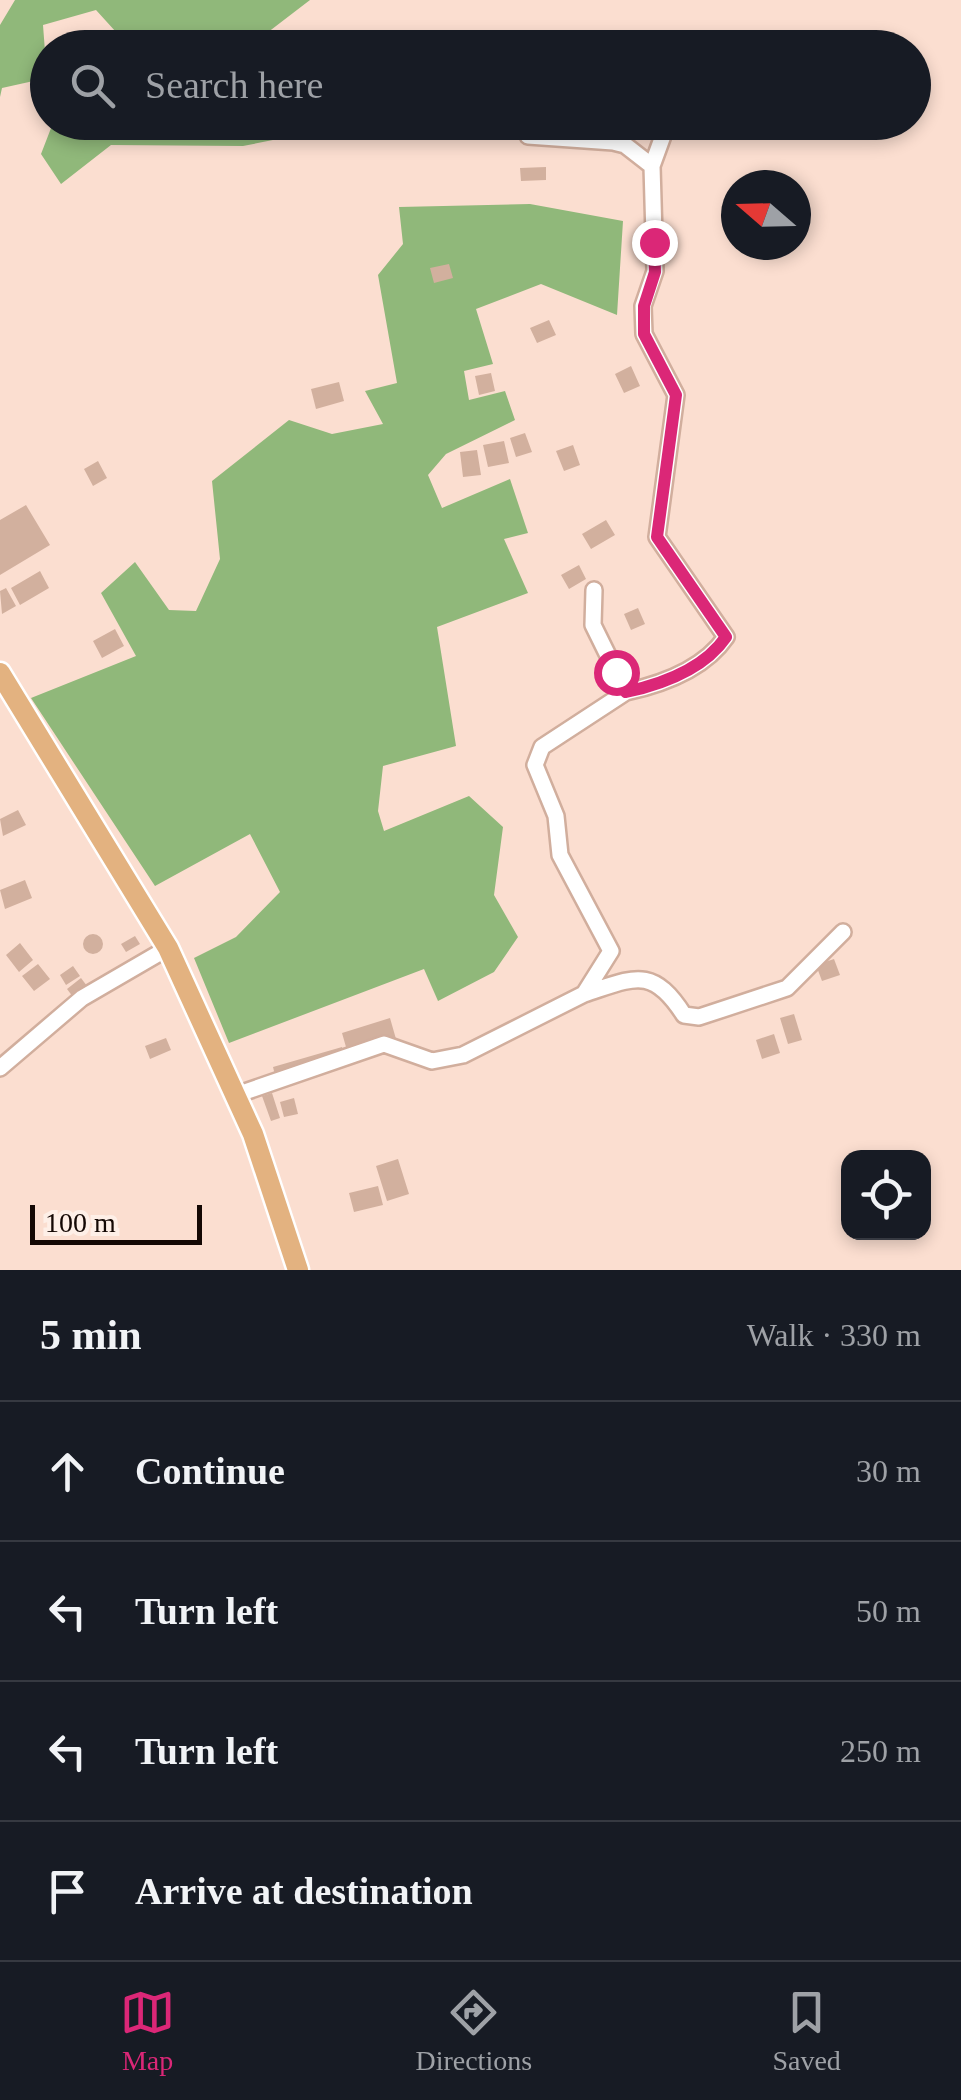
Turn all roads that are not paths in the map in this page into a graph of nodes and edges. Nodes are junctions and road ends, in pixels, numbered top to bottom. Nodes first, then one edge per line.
1 (571, 140) edge
2 (661, 140) edge
3 (652, 166) junction
4 (594, 590) dead end
5 (0, 673) edge
6 (626, 692) junction
7 (842, 932) dead end
8 (168, 948) junction
9 (584, 994) junction
10 (0, 1068) edge
11 (236, 1095) junction
12 (298, 1270) edge

1 - 3 street
2 - 3 street
3 - 6 street
4 - 6 street
5 - 8 main road
6 - 9 street
7 - 9 street
8 - 10 street
8 - 11 main road
9 - 11 street
11 - 12 main road

